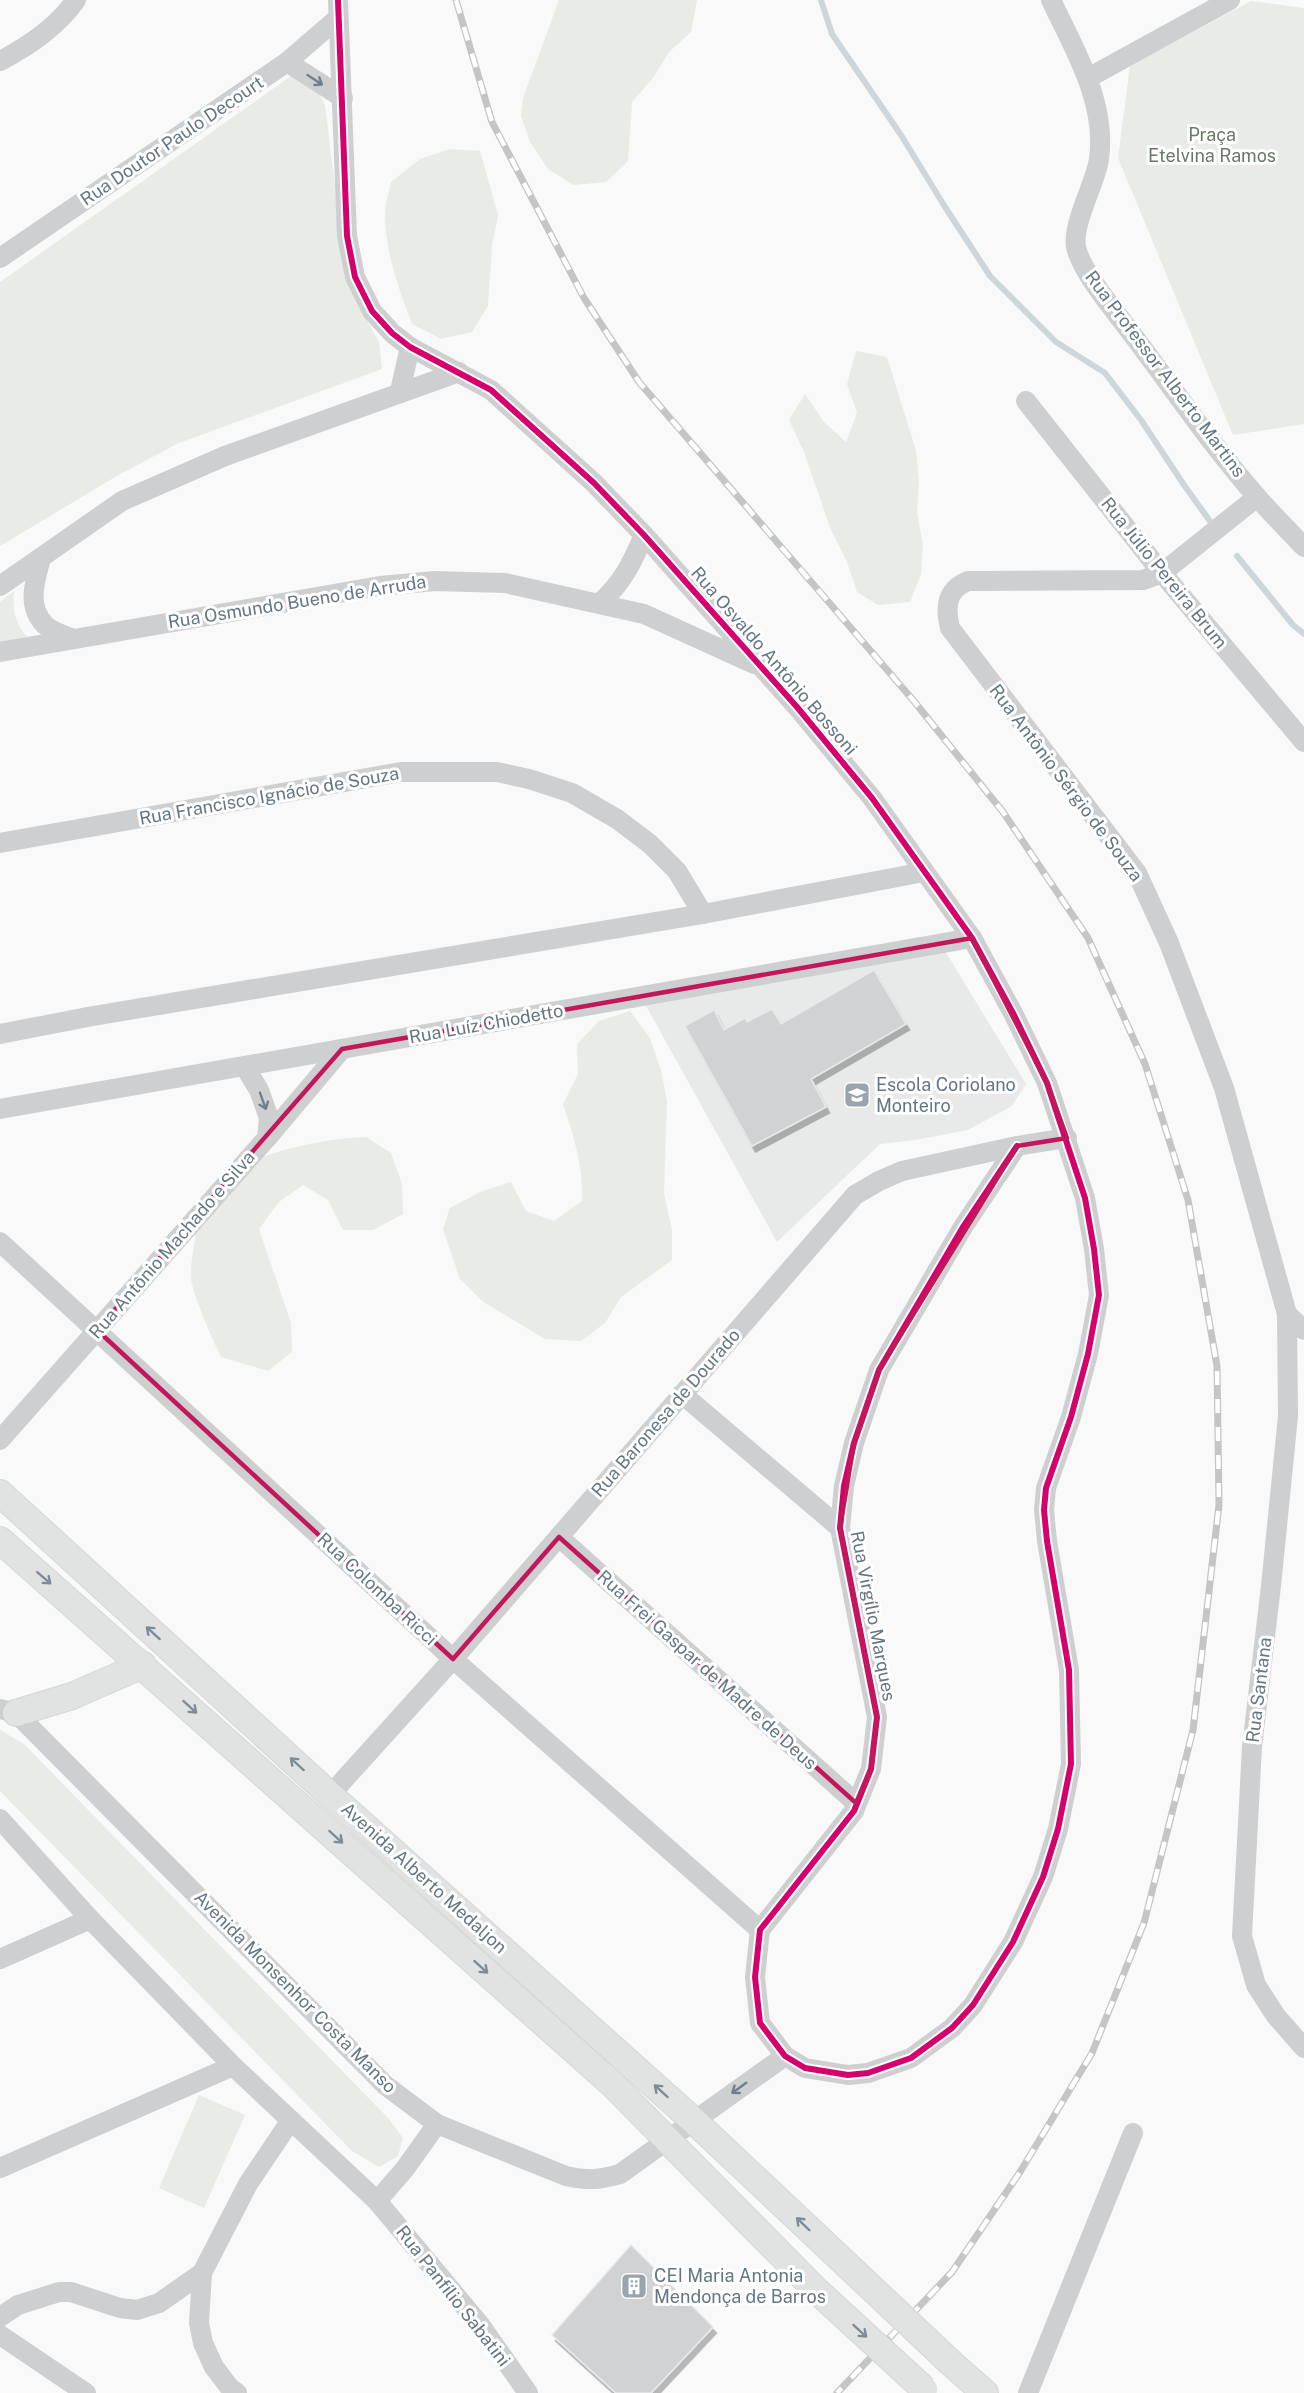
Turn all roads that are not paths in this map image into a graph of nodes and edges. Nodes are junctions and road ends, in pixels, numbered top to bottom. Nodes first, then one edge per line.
1 (75, 0) edge
2 (1051, 0) edge
3 (1230, 0) edge
4 (338, 9) edge
5 (0, 61) edge
6 (287, 62) junction
7 (1088, 78) junction
8 (343, 98) junction
9 (0, 258) edge
10 (410, 347) junction
11 (459, 372) junction
12 (400, 391) junction
13 (1026, 401) dead end
14 (1257, 497) junction
15 (644, 535) junction
16 (1304, 547) edge
17 (41, 558) junction
18 (1162, 573) junction
19 (0, 586) edge
20 (600, 603) junction
21 (71, 638) junction
22 (0, 652) edge
23 (762, 668) junction
24 (1304, 742) edge
25 (0, 843) edge
26 (924, 872) junction
27 (703, 914) junction
28 (972, 938) junction
29 (0, 1034) edge
30 (342, 1049) junction
31 (245, 1067) junction
32 (0, 1109) edge
33 (267, 1138) junction
34 (1066, 1138) junction
35 (1017, 1146) junction
36 (0, 1242) edge
37 (1287, 1314) junction
38 (1304, 1329) edge
39 (97, 1330) junction
40 (682, 1394) junction
41 (0, 1440) edge
42 (0, 1493) edge
43 (840, 1528) junction
44 (559, 1537) junction
45 (0, 1540) edge
46 (453, 1659) junction
47 (143, 1665) junction
48 (8, 1711) edge
49 (330, 1795) junction
50 (856, 1803) junction
51 (0, 1820) edge
52 (90, 1919) junction
53 (760, 1930) junction
54 (0, 1959) edge
55 (1304, 2048) edge
56 (784, 2056) junction
57 (233, 2066) junction
58 (291, 2120) junction
59 (694, 2121) junction
60 (437, 2124) junction
61 (1133, 2133) dead end
62 (667, 2140) junction
63 (0, 2168) edge
64 (377, 2201) junction
65 (202, 2273) junction
66 (0, 2317) edge
67 (0, 2335) edge
68 (926, 2391) edge
69 (86, 2393) edge
70 (237, 2393) edge
71 (528, 2393) edge
72 (985, 2393) edge
73 (1028, 2393) edge

1 - 5 street
2 - 7 street, Rua Professor Alberto Martins
3 - 7 street
4 - 6 street, Rua Doutor Paulo Decourt
4 - 8 street, Rua Osvaldo Antônio Bossoni
6 -> 8 street
6 - 9 street, Rua Doutor Paulo Decourt
7 - 14 street, Rua Professor Alberto Martins
8 - 10 street, Rua Osvaldo Antônio Bossoni
10 - 11 street, Rua Osvaldo Antônio Bossoni
10 - 12 street
11 - 12 street
11 - 15 street, Rua Osvaldo Antônio Bossoni
12 - 17 street
13 - 18 street, Rua Júlio Pereira Brum
14 - 16 street, Rua Professor Alberto Martins
14 - 18 street, Rua Antônio Sérgio de Souza
15 - 20 street
15 - 23 street, Rua Osvaldo Antônio Bossoni
17 - 19 street
17 - 21 street
18 - 24 street, Rua Júlio Pereira Brum
18 - 37 street, Rua Antônio Sérgio de Souza
20 - 21 street, Rua Osmundo Bueno de Arruda
20 - 23 street, Rua Osmundo Bueno de Arruda
21 - 22 street, Rua Osmundo Bueno de Arruda
23 - 26 street, Rua Osvaldo Antônio Bossoni
25 - 27 street, Rua Francisco Ignácio de Souza
26 - 27 street
26 - 28 street, Rua Osvaldo Antônio Bossoni
27 - 29 street
28 - 30 street, Rua Luíz Chiodetto
28 - 34 street, Rua Osvaldo Antônio Bossoni
30 - 31 street, Rua Luíz Chiodetto
30 - 33 street, Rua Antônio Machado e Silva
31 - 32 street, Rua Luíz Chiodetto
31 -> 33 street
33 - 39 street, Rua Antônio Machado e Silva
34 - 35 street, Rua Baronesa de Dourado
34 - 56 street, Rua Osvaldo Antônio Bossoni
35 - 40 street, Rua Baronesa de Dourado
35 - 43 street, Rua Virgílio Marques
36 - 39 street, Rua Colomba Ricci
37 - 38 street
37 - 55 street, Rua Santana
39 - 41 street, Rua Antônio Machado e Silva
39 - 46 street, Rua Colomba Ricci
40 - 43 street
40 - 44 street, Rua Baronesa de Dourado
49 -> 42 main road, Avenida Alberto Medaljon
43 - 50 street, Rua Virgílio Marques
44 - 46 street, Rua Baronesa de Dourado
44 - 50 street, Rua Frei Gaspar de Madre de Deus
45 -> 47 main road, Avenida Alberto Medaljon
46 - 49 street, Rua Baronesa de Dourado
46 - 53 street, Rua Colomba Ricci
47 - 48 main road
47 -> 62 main road, Avenida Alberto Medaljon
48 - 60 street, Avenida Monsenhor Costa Manso
59 -> 49 main road, Avenida Alberto Medaljon
50 - 53 street, Rua Virgílio Marques
51 - 52 street
52 - 54 street
52 - 57 street
53 - 56 street
56 -> 59 street, Avenida Monsenhor Costa Manso
57 - 58 street
57 - 63 street
58 - 64 street
58 - 65 street
59 - 62 street, Avenida Monsenhor Costa Manso
72 -> 59 main road, Avenida Alberto Medaljon, bridge
60 - 62 street, Avenida Monsenhor Costa Manso
60 - 64 street
61 - 73 street
62 -> 68 main road, Avenida Alberto Medaljon, bridge
64 - 71 street, Rua Panfílio Sabatini
65 - 66 street
65 - 70 street
67 - 69 street

